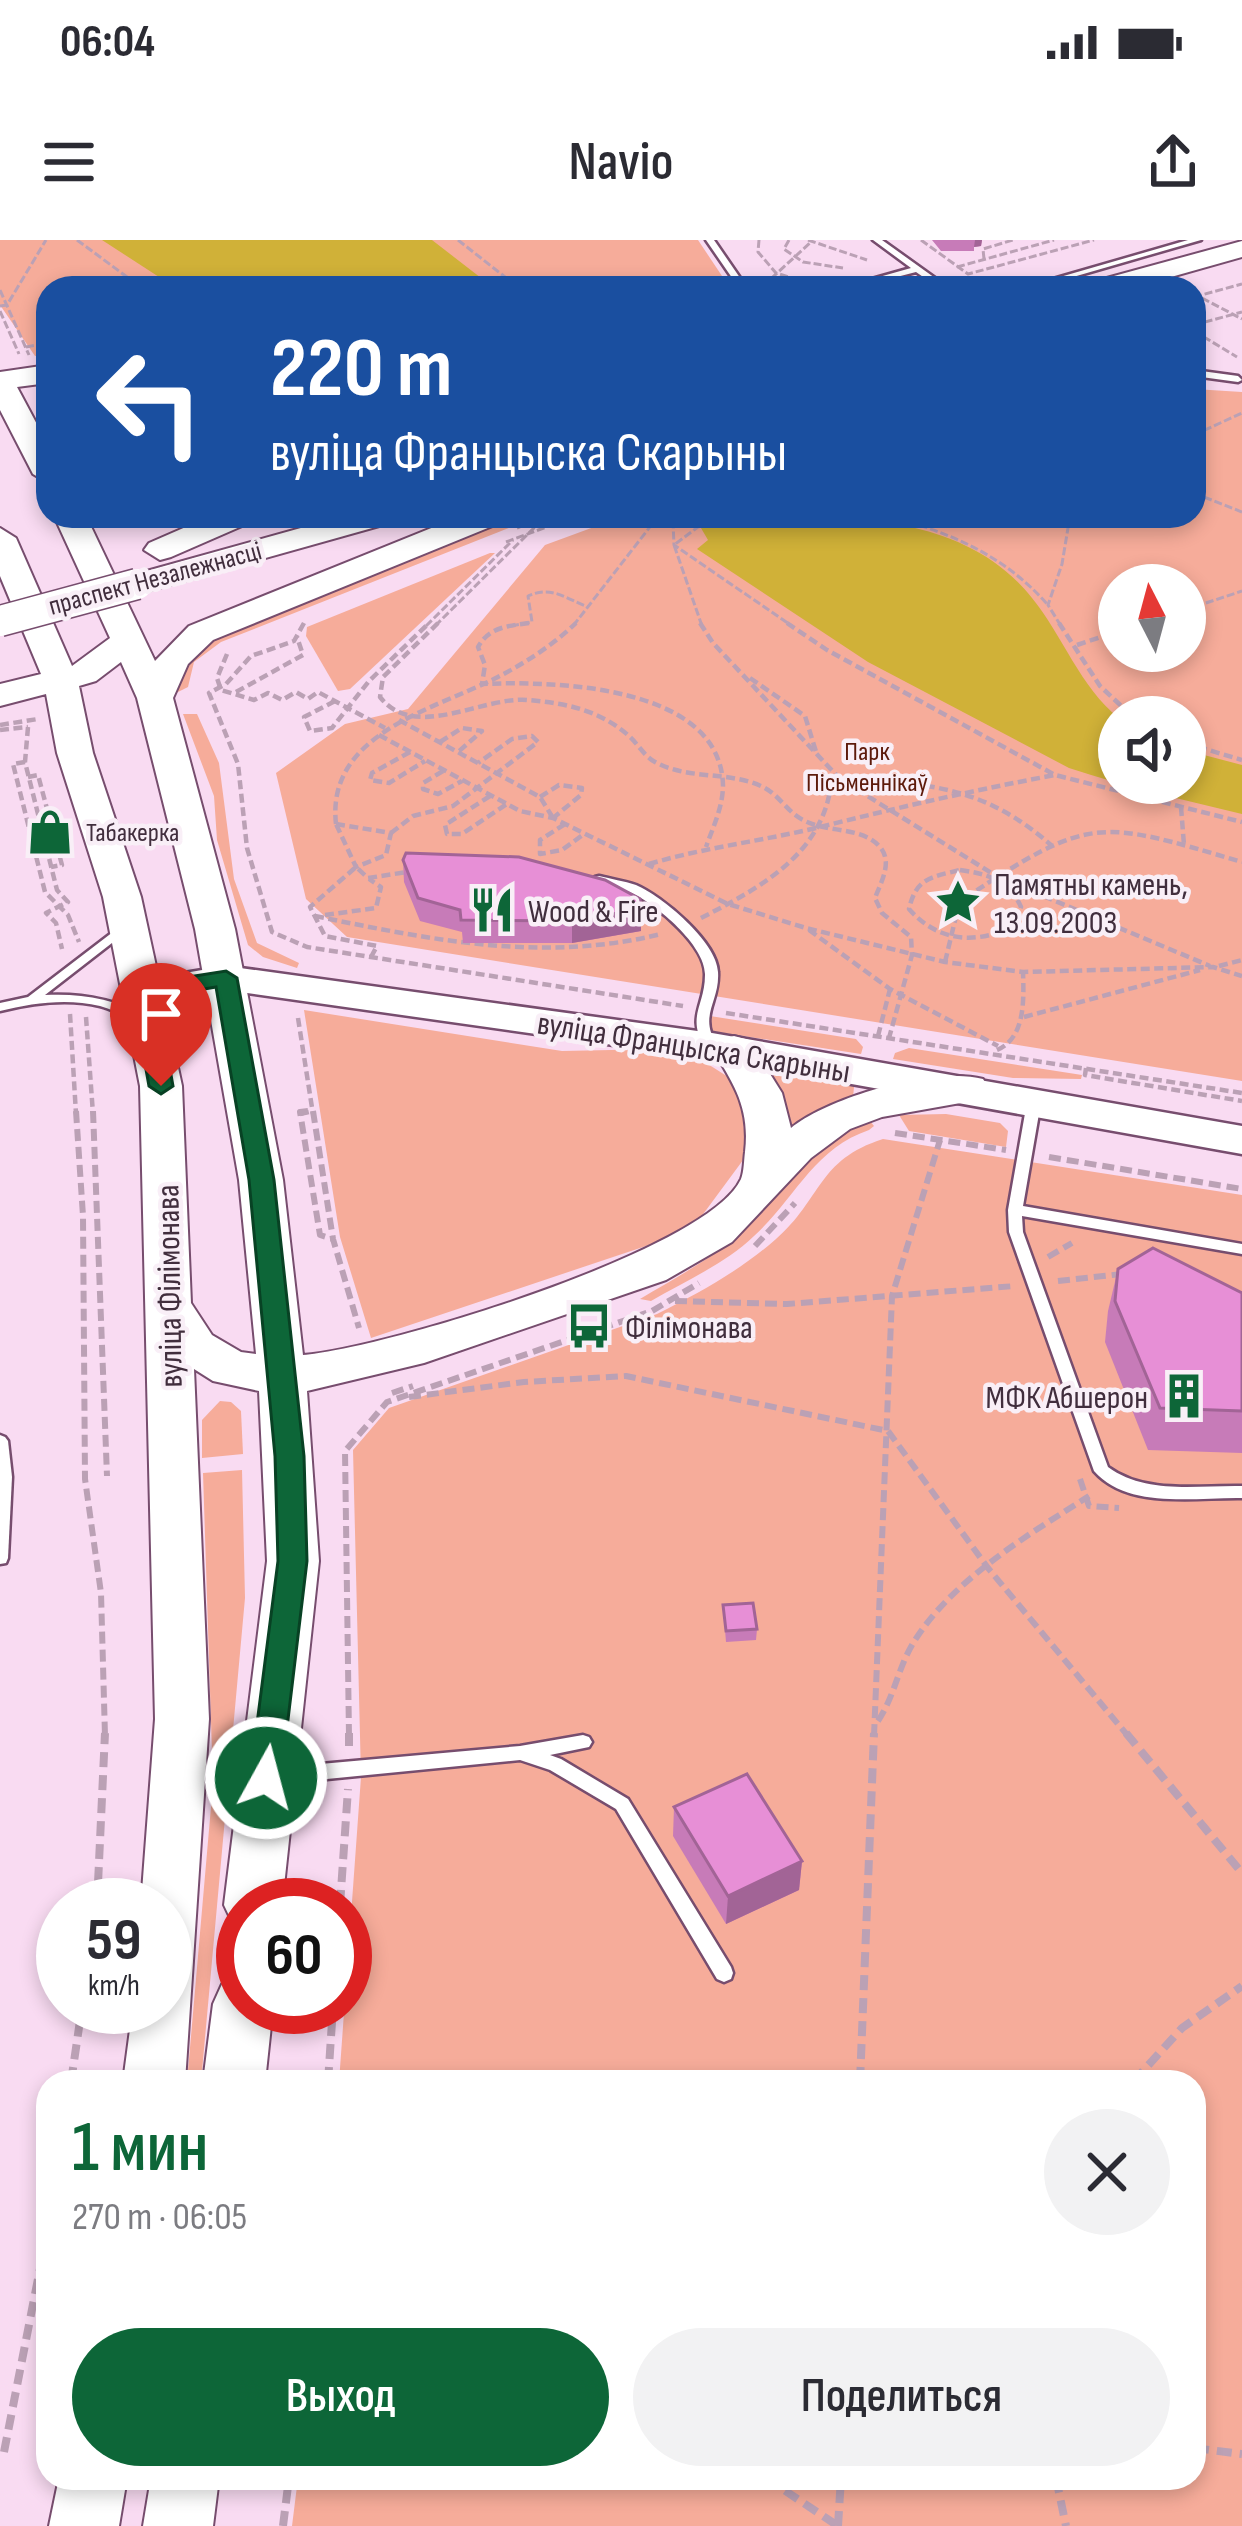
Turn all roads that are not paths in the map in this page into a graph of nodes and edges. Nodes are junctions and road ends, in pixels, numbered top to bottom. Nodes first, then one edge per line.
1 (710, 240) edge
2 (877, 240) edge
3 (1197, 240) edge
4 (1242, 249) edge
5 (916, 269) junction
6 (1242, 270) edge
7 (735, 276) edge
8 (889, 276) edge
9 (927, 276) edge
10 (1070, 276) edge
11 (1145, 276) edge
12 (1206, 287) edge
13 (36, 368) edge
14 (1206, 375) edge
15 (1238, 379) dead end
16 (0, 382) edge
17 (36, 451) edge
18 (75, 528) edge
19 (214, 528) edge
20 (244, 528) edge
21 (320, 528) edge
22 (492, 531) edge
23 (0, 538) edge
24 (142, 564) junction
25 (0, 594) edge
26 (0, 621) edge
27 (127, 641) junction
28 (64, 698) junction
29 (155, 698) junction
30 (10, 709) edge
31 (599, 880) edge
32 (128, 925) junction
33 (226, 978) junction
34 (34, 998) junction
35 (0, 1007) edge
36 (148, 1008) junction
37 (715, 1037) junction
38 (968, 1089) junction
39 (1034, 1102) junction
40 (1242, 1140) edge
41 (763, 1189) junction
42 (1015, 1210) junction
43 (1242, 1249) edge
44 (171, 1310) junction
45 (283, 1375) junction
46 (0, 1441) edge
47 (1242, 1492) edge
48 (0, 1558) edge
49 (583, 1742) dead end
50 (520, 1753) junction
51 (266, 1778) junction
52 (172, 1878) edge
53 (256, 1878) edge
54 (724, 1973) dead end
55 (160, 2034) edge
56 (240, 2034) edge
57 (155, 2070) edge
58 (235, 2070) edge
59 (91, 2490) edge
60 (183, 2490) edge
61 (84, 2526) edge
62 (178, 2526) edge

1 - 7 lane
2 - 5 lane
3 - 10 lane
4 - 11 main road
5 - 8 lane
5 - 9 lane
6 - 12 main road
13 - 16 main road
14 - 15 lane
16 - 17 main road
18 - 27 main road
19 - 24 main road
20 - 24 main road, праспект Незалежнасці
21 - 24 main road, праспект Незалежнасці
22 - 29 main road
23 - 28 main road, вуліца Філімонава
24 - 25 main road, праспект Незалежнасці
24 - 26 main road, праспект Незалежнасці, bridge
27 - 28 main road
27 - 29 main road
28 - 30 main road
28 - 32 main road, вуліца Філімонава
29 - 33 main road
31 - 37 lane
32 - 34 lane
32 - 36 main road, вуліца Філімонава
33 - 36 main road, вуліца Францыска Скарыны
33 - 37 main road, вуліца Францыска Скарыны
33 - 45 main road
34 - 35 lane
34 - 36 lane
36 - 44 main road, вуліца Філімонава
37 - 38 main road, вуліца Францыска Скарыны
37 - 41 main road
38 - 39 main road, вуліца Францыска Скарыны
38 - 41 main road
39 - 40 main road, вуліца Францыска Скарыны
39 - 42 lane
41 - 45 main road
42 - 43 lane
42 - 47 lane
44 - 45 main road
44 - 52 main road, вуліца Філімонава
45 - 51 main road
46 - 48 lane
49 - 50 lane
50 - 51 lane
50 - 54 lane
51 - 53 main road
55 - 57 main road
56 - 58 main road
59 - 61 main road
60 - 62 main road

